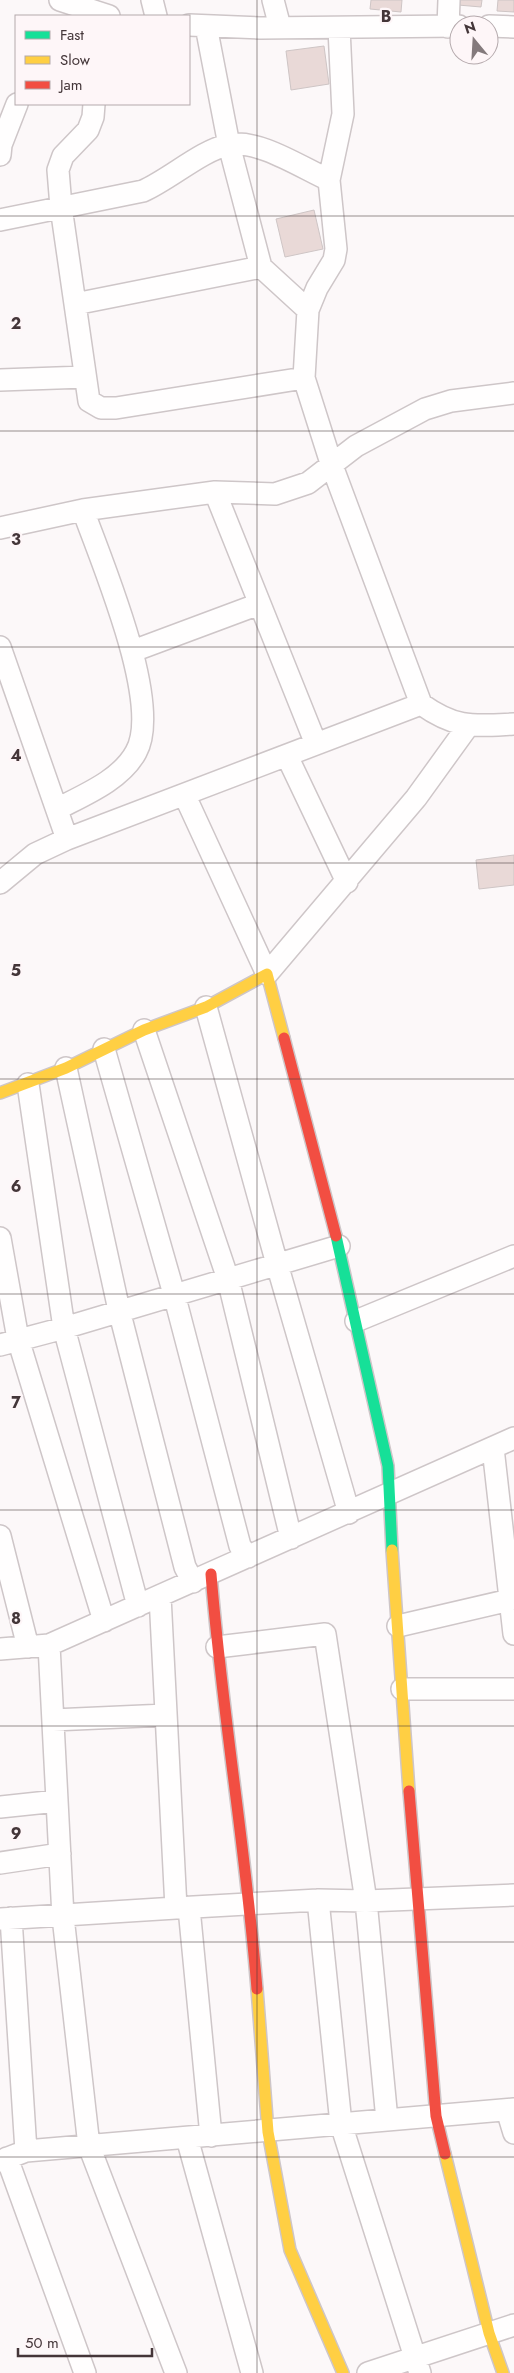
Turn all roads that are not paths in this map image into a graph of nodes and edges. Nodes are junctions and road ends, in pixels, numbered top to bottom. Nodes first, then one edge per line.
1 (152, 0) edge
2 (273, 0) edge
3 (449, 0) edge
4 (65, 5) edge
5 (105, 15) edge
6 (156, 15) edge
7 (452, 15) edge
8 (197, 26) edge
9 (449, 26) edge
10 (499, 26) edge
11 (280, 27) junction
12 (514, 27) edge
13 (338, 28) junction
14 (17, 105) edge
15 (94, 105) edge
16 (229, 144) junction
17 (0, 155) edge
18 (328, 180) junction
19 (61, 207) junction
20 (0, 220) edge
21 (261, 266) junction
22 (75, 304) junction
23 (308, 310) junction
24 (85, 377) junction
25 (304, 378) junction
26 (0, 380) edge
27 (514, 393) edge
28 (331, 463) junction
29 (215, 492) junction
30 (83, 510) junction
31 (0, 528) edge
32 (259, 604) junction
33 (0, 648) edge
34 (133, 651) junction
35 (421, 704) junction
36 (514, 724) edge
37 (468, 726) junction
38 (316, 744) junction
39 (287, 756) junction
40 (185, 796) junction
41 (57, 809) junction
42 (67, 839) junction
43 (347, 882) junction
44 (0, 884) edge
45 (267, 974) junction
46 (206, 1007) junction
47 (144, 1030) junction
48 (104, 1049) junction
49 (66, 1068) junction
50 (28, 1084) junction
51 (0, 1093) edge
52 (0, 1238) edge
53 (339, 1246) junction
54 (514, 1256) edge
55 (277, 1264) junction
56 (228, 1279) junction
57 (174, 1294) junction
58 (119, 1310) junction
59 (356, 1321) junction
60 (64, 1328) junction
61 (9, 1342) edge
62 (514, 1438) edge
63 (493, 1448) junction
64 (388, 1495) junction
65 (349, 1513) junction
66 (0, 1536) edge
67 (292, 1538) junction
68 (248, 1557) junction
69 (202, 1578) junction
70 (160, 1596) junction
71 (512, 1600) edge
72 (138, 1606) junction
73 (104, 1621) junction
74 (398, 1626) junction
75 (514, 1634) edge
76 (49, 1645) junction
77 (28, 1647) junction
78 (217, 1647) junction
79 (0, 1649) edge
80 (402, 1689) junction
81 (514, 1689) edge
82 (166, 1715) junction
83 (53, 1720) junction
84 (57, 1802) junction
85 (0, 1807) edge
86 (60, 1854) junction
87 (0, 1864) edge
88 (514, 1895) edge
89 (418, 1899) junction
90 (318, 1900) junction
91 (366, 1901) junction
92 (250, 1906) junction
93 (183, 1908) junction
94 (63, 1916) junction
95 (6, 1919) edge
96 (510, 2110) edge
97 (436, 2116) junction
98 (387, 2120) junction
99 (341, 2124) junction
100 (268, 2132) junction
101 (514, 2133) edge
102 (211, 2136) junction
103 (187, 2138) junction
104 (89, 2146) junction
105 (11, 2157) edge
106 (514, 2325) edge
107 (489, 2333) junction
108 (418, 2365) edge
109 (85, 2373) edge
110 (176, 2373) edge
111 (252, 2373) edge
112 (342, 2373) edge
113 (368, 2373) edge
114 (503, 2373) edge

1 - 6 street
2 - 11 street
3 - 7 street
4 - 5 street
8 - 11 street
8 - 16 street
9 - 13 street
10 - 12 street
11 - 13 street
13 - 18 street
14 - 17 street
15 - 19 street
16 - 18 street
16 - 19 street
16 - 21 street
18 - 23 street
19 - 20 street
19 - 22 street
21 - 22 street
21 - 23 street
22 - 24 street
23 - 25 street
24 - 25 street
24 - 26 street
25 - 28 street
27 - 28 street
28 - 29 street
28 - 35 street
29 - 30 street
29 - 32 street
30 - 31 street
30 - 34 street
32 - 34 street
32 - 38 street
33 - 41 street
34 - 41 street
35 - 37 street
35 - 38 street
36 - 37 street
37 - 43 street
38 - 39 street
39 - 40 street
39 - 43 street
40 - 42 street
40 - 45 street
41 - 42 street
42 - 44 street
43 - 45 street
45 - 46 street
45 - 53 street
46 - 47 street
46 - 55 street
47 - 48 street
47 - 56 street
48 - 49 street
48 - 57 street
49 - 50 street
49 - 58 street
50 - 51 street
50 - 60 street
52 - 61 street
53 - 55 street
53 - 59 street
54 - 59 street
55 - 56 street
55 - 65 street
56 - 57 street
56 - 67 street
57 - 58 street
57 - 68 street
58 - 60 street
58 - 69 street
59 - 64 street
60 - 61 street
60 - 72 street
61 - 73 street
62 - 63 street
63 - 64 street
63 - 71 street
64 - 65 street
64 - 74 street
65 - 67 street
66 - 77 street
67 - 68 street
68 - 69 street
69 - 70 street
69 - 78 street
70 - 72 street
70 - 82 street
71 - 74 street
71 - 75 street
72 - 73 street
73 - 76 street
74 - 80 street
76 - 77 street
76 - 83 street
77 - 79 street
78 - 91 street
78 - 92 street
80 - 81 street
80 - 89 street
82 - 83 street
82 - 93 street
83 - 84 street
84 - 85 street
84 - 86 street
86 - 87 street
86 - 94 street
88 - 89 street
89 - 91 street
89 - 97 street
90 - 91 street
90 - 92 street
90 - 99 street
91 - 98 street
92 - 93 street
92 - 100 street
93 - 94 street
93 - 102 street
94 - 95 street
94 - 104 street
95 - 105 street
96 - 97 street
96 - 101 street
97 - 98 street
97 - 107 street
98 - 99 street
99 - 100 street
99 - 108 street
100 - 102 street
100 - 112 street
102 - 103 street
103 - 104 street
103 - 111 street
104 - 105 street
104 - 110 street
105 - 109 street
106 - 107 street
107 - 108 street
107 - 114 street
108 - 113 street

